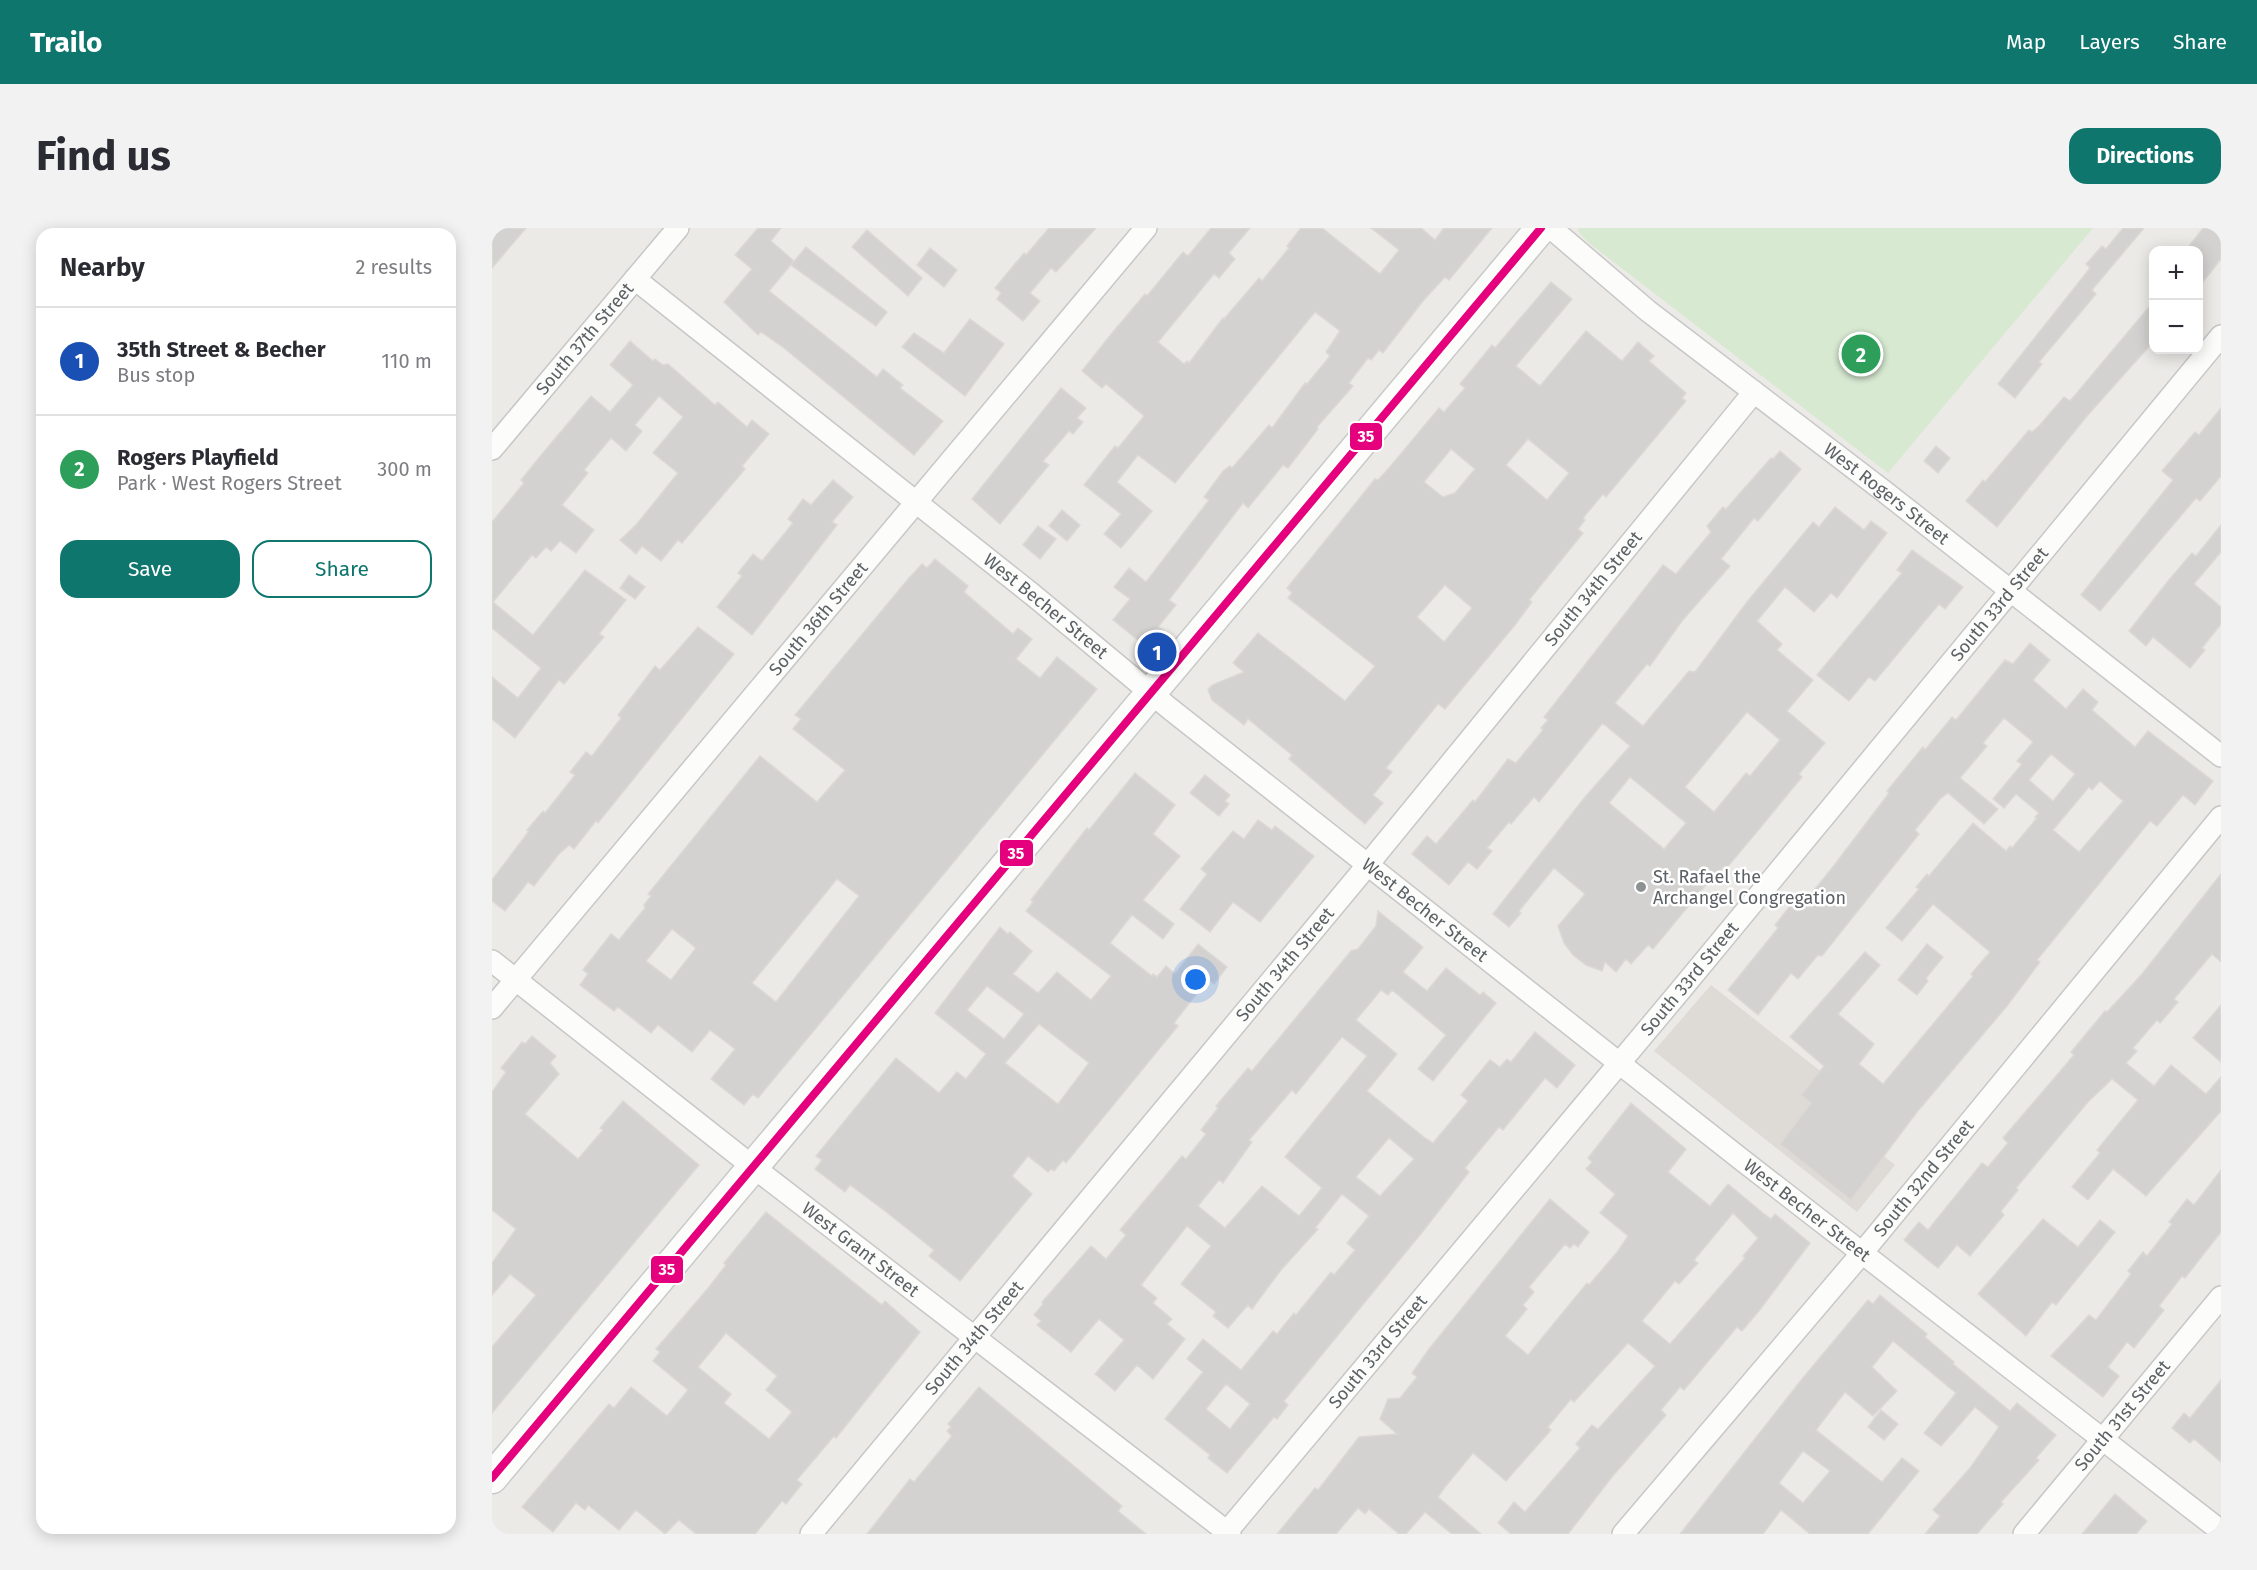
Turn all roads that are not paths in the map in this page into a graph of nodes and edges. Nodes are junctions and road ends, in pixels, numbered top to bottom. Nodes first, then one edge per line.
1 (678, 228) edge
2 (1146, 228) edge
3 (1541, 228) edge
4 (1551, 228) edge
5 (635, 279) junction
6 (2221, 336) edge
7 (1754, 392) junction
8 (492, 449) edge
9 (917, 503) junction
10 (2009, 590) junction
11 (1152, 694) junction
12 (2221, 756) edge
13 (2221, 817) edge
14 (1367, 864) junction
15 (492, 961) edge
16 (516, 979) junction
17 (492, 1008) edge
18 (1619, 1063) junction
19 (752, 1166) junction
20 (1862, 1253) junction
21 (2221, 1297) edge
22 (976, 1337) junction
23 (2103, 1440) junction
24 (492, 1478) edge
25 (2221, 1532) edge
26 (1227, 1533) edge
27 (811, 1534) edge
28 (1623, 1534) edge
29 (2024, 1534) edge

1 - 5 street, South 37th Street
2 - 9 street, South 36th Street
3 - 11 main road
4 - 7 street, West Rogers Street
5 - 8 street, South 37th Street
5 - 9 street, West Becher Street
6 - 10 street, South 33rd Street
7 - 10 street, West Rogers Street
7 - 14 street, South 34th Street
9 - 11 street, West Becher Street
9 - 16 street, South 36th Street
10 - 12 street, West Rogers Street
10 - 18 street, South 33rd Street
11 - 14 street, West Becher Street
11 - 19 main road
13 - 20 street, South 32nd Street
14 - 18 street, West Becher Street
14 - 22 street, South 34th Street
15 - 16 street, West Grant Street
16 - 17 street, South 36th Street
16 - 19 street, West Grant Street
18 - 20 street, West Becher Street
18 - 26 street, South 33rd Street
19 - 22 street, West Grant Street
19 - 24 main road
20 - 23 street, West Becher Street
20 - 28 street, South 32nd Street
21 - 23 street, South 31st Street
22 - 26 street, West Grant Street
22 - 27 street, South 34th Street
23 - 25 street, West Becher Street
23 - 29 street, South 31st Street

